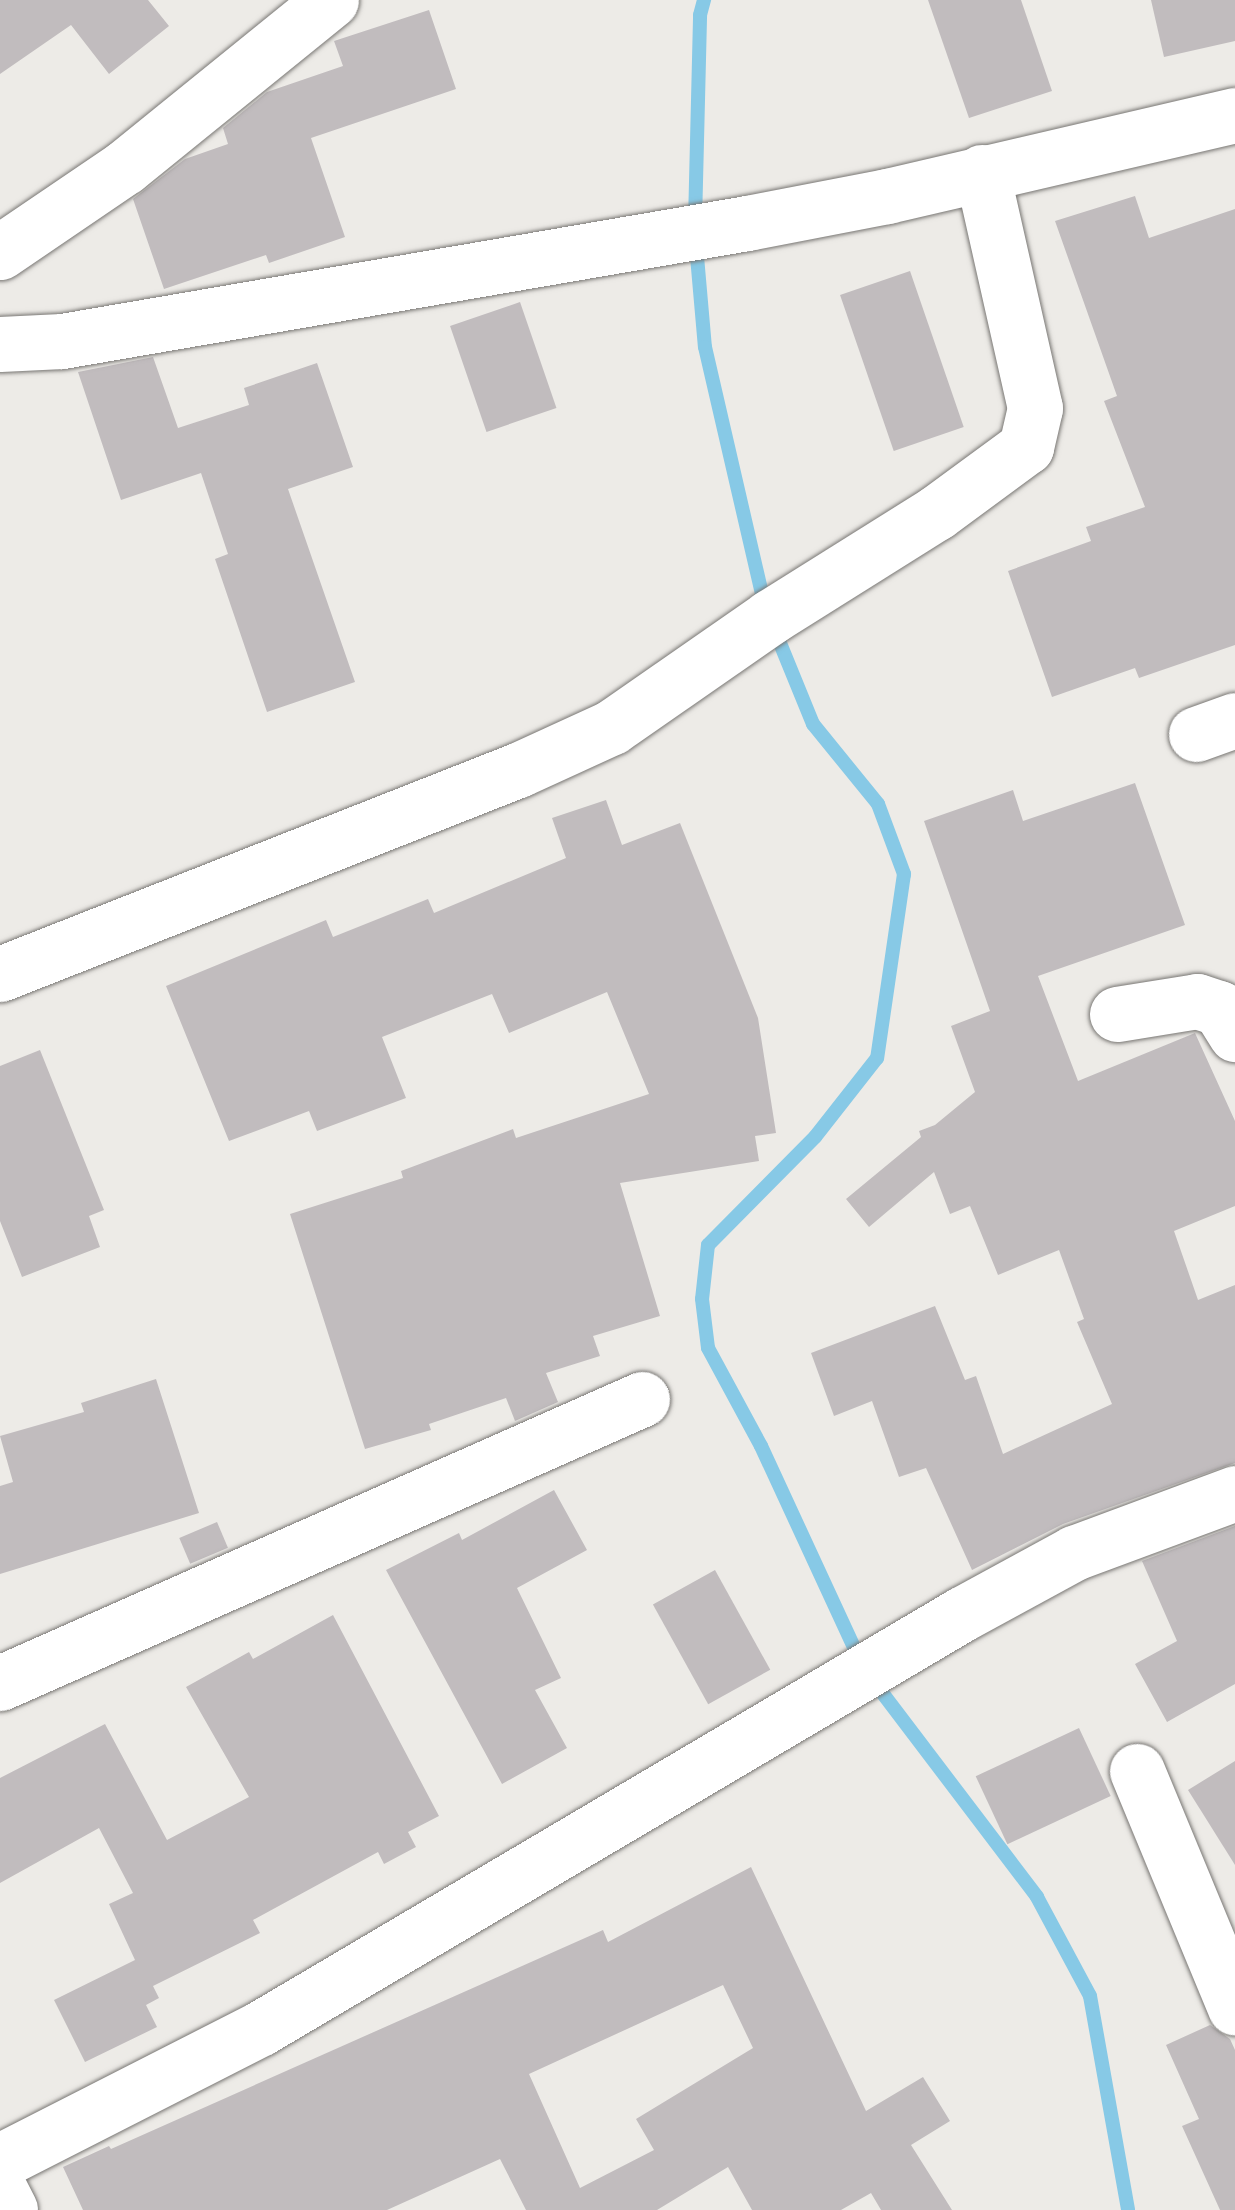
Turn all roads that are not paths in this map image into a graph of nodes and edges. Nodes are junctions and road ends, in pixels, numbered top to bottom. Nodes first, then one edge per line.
1 (330, 0) edge
2 (1235, 115) edge
3 (982, 172) junction
4 (0, 252) edge
5 (0, 344) edge
6 (0, 974) edge
7 (1117, 1014) dead end
8 (1235, 1034) edge
9 (642, 1399) dead end
10 (1235, 1493) edge
11 (0, 1683) edge
12 (1137, 1771) dead end
13 (1235, 2008) edge
14 (0, 2161) edge
15 (0, 2190) edge
16 (10, 2210) edge

1 - 4 street
2 - 3 street
3 - 5 street
3 - 6 street
7 - 8 street
9 - 11 street
10 - 14 street
12 - 13 street
15 - 16 street

